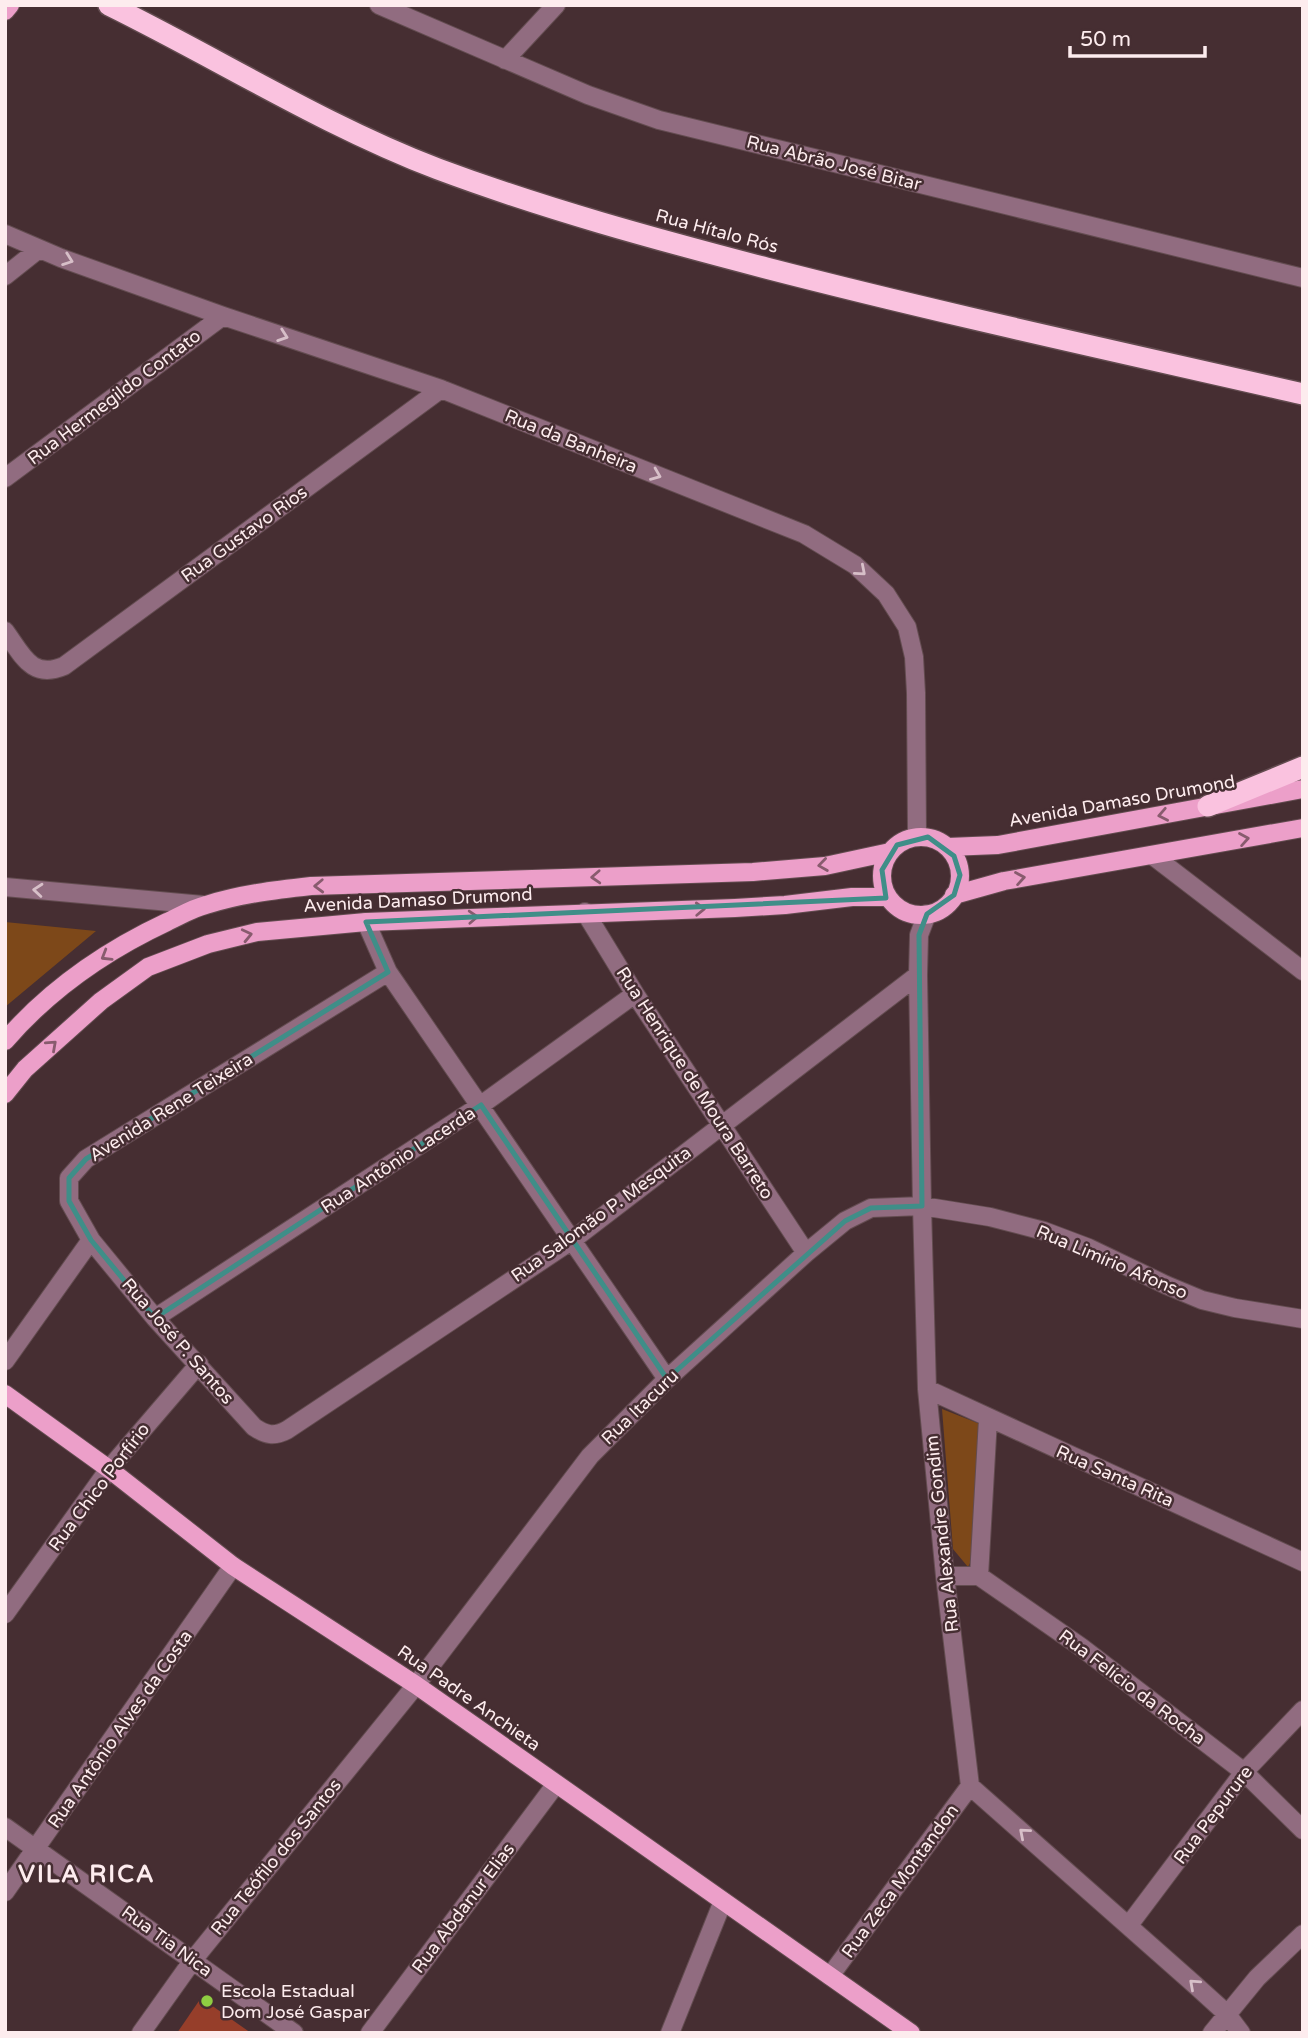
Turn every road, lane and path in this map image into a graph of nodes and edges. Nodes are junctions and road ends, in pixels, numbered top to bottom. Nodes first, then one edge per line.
1 (10, 5) edge
2 (109, 5) edge
3 (131, 5) edge
4 (379, 5) edge
5 (556, 5) edge
6 (5, 11) edge
7 (150, 25) junction
8 (505, 60) junction
9 (5, 234) edge
10 (40, 249) junction
11 (5, 276) edge
12 (1303, 278) edge
13 (223, 316) junction
14 (441, 389) junction
15 (1303, 394) edge
16 (5, 478) edge
17 (5, 631) edge
18 (1303, 767) edge
19 (1303, 789) edge
20 (1208, 806) junction
21 (1303, 828) edge
22 (917, 837) junction
23 (948, 848) junction
24 (890, 852) junction
25 (1152, 855) junction
26 (5, 887) edge
27 (954, 895) junction
28 (888, 897) junction
29 (204, 905) junction
30 (585, 912) junction
31 (927, 914) junction
32 (366, 922) junction
33 (1303, 971) edge
34 (388, 972) junction
35 (918, 975) junction
36 (635, 994) junction
37 (5, 1041) edge
38 (5, 1094) edge
39 (481, 1105) junction
40 (722, 1125) junction
41 (922, 1206) junction
42 (91, 1240) junction
43 (572, 1241) junction
44 (807, 1253) junction
45 (155, 1318) junction
46 (1303, 1319) edge
47 (5, 1361) edge
48 (199, 1364) junction
49 (667, 1379) junction
50 (928, 1389) junction
51 (5, 1394) edge
52 (988, 1419) junction
53 (272, 1435) joint
54 (108, 1469) junction
55 (1303, 1562) edge
56 (233, 1566) junction
57 (945, 1576) junction
58 (979, 1576) junction
59 (5, 1614) edge
60 (416, 1685) junction
61 (1303, 1710) edge
62 (1244, 1772) junction
63 (556, 1784) junction
64 (970, 1786) junction
65 (5, 1827) edge
66 (1303, 1830) edge
67 (36, 1849) junction
68 (5, 1892) edge
69 (723, 1901) junction
70 (1129, 1926) junction
71 (1303, 1934) edge
72 (193, 1960) junction
73 (830, 1976) junction
74 (1226, 2013) junction
75 (141, 2033) edge
76 (293, 2033) edge
77 (370, 2033) edge
78 (670, 2033) edge
79 (911, 2033) edge
80 (1212, 2033) edge
81 (1241, 2033) edge

1 - 6 main road
2 - 7 highway, Rua Hítalo Rós
3 - 7 highway, Rua Hítalo Rós
4 - 8 street, Rua Abrão José Bitar
5 - 8 street
7 - 15 highway, Rua Hítalo Rós
8 - 12 street, Rua Abrão José Bitar
9 - 10 street, Rua da Banheira
10 - 11 street
10 -> 13 street, Rua da Banheira
13 -> 14 street, Rua da Banheira
13 - 16 street, Rua Hermegildo Contato
14 - 17 street, Rua Gustavo Rios
14 -> 22 street, Rua da Banheira
18 - 20 highway
19 - 20 main road, Avenida Damaso Drumond
20 -> 23 main road, Avenida Damaso Drumond
25 -> 21 main road
22 - 23 main road
22 - 24 main road
23 - 27 main road
24 - 28 main road
24 -> 29 main road, Avenida Damaso Drumond
27 -> 25 main road
25 - 33 street
29 -> 26 street
27 - 31 main road
30 -> 28 main road, Avenida Damaso Drumond
28 - 31 main road
29 -> 37 main road, Avenida Damaso Drumond
32 -> 30 main road, Avenida Damaso Drumond
30 - 36 street, Rua Henrique de Moura Barreto
31 - 35 street, Rua Alexandre Gondim
32 - 34 street
38 -> 32 main road, Avenida Damaso Drumond
34 - 39 street
34 - 42 street, Avenida Rene Teixeira
35 - 40 street, Rua Salomão P. Mesquita
35 - 41 street, Rua Alexandre Gondim
36 - 39 street, Rua Antônio Lacerda
36 - 40 street, Rua Henrique de Moura Barreto
39 - 43 street
39 - 45 street, Rua Antônio Lacerda
40 - 43 street, Rua Salomão P. Mesquita
40 - 44 street, Rua Henrique de Moura Barreto
41 - 44 street, Rua Itacuru
41 - 46 street, Rua Limírio Afonso
41 - 50 street, Rua Alexandre Gondim
42 - 45 street, Rua José P. Santos
42 - 47 street
43 - 49 street
43 - 53 street, Rua Salomão P. Mesquita
44 - 49 street, Rua Itacuru
45 - 48 street, Rua José P. Santos
48 - 53 street, Rua José P. Santos
48 - 54 street, Rua Chico Porfírio
49 - 60 street, Rua Itacuru
50 - 52 street, Rua Santa Rita
50 - 57 street, Rua Alexandre Gondim
51 - 54 main road, Rua Padre Anchieta
52 - 55 street, Rua Santa Rita
52 - 58 street
54 - 56 main road, Rua Padre Anchieta
54 - 59 street, Rua Chico Porfírio
56 - 60 main road, Rua Padre Anchieta
56 - 67 street, Rua Antônio Alves da Costa
57 - 58 street
57 - 64 street, Rua Alexandre Gondim
58 - 62 street, Rua Felício da Rocha
60 - 63 main road, Rua Padre Anchieta
60 - 72 street, Rua Teófilo dos Santos
61 - 62 street, Rua Pepurure
62 - 66 street, Rua Felício da Rocha
62 - 70 street, Rua Pepurure
63 - 69 main road, Rua Padre Anchieta
63 - 77 street, Rua Abdanur Elias
70 -> 64 street
64 - 73 street, Rua Zeca Montandon
65 - 67 street, Rua Tia Nica
67 - 68 street, Rua Antônio Alves da Costa
67 - 72 street, Rua Tia Nica
69 - 73 main road, Rua Padre Anchieta
69 - 78 street
74 -> 70 street
71 - 74 street
72 - 75 street, Rua Teófilo dos Santos
72 - 76 street, Rua Tia Nica
73 - 79 main road, Rua Padre Anchieta
74 - 80 street
74 - 81 street

